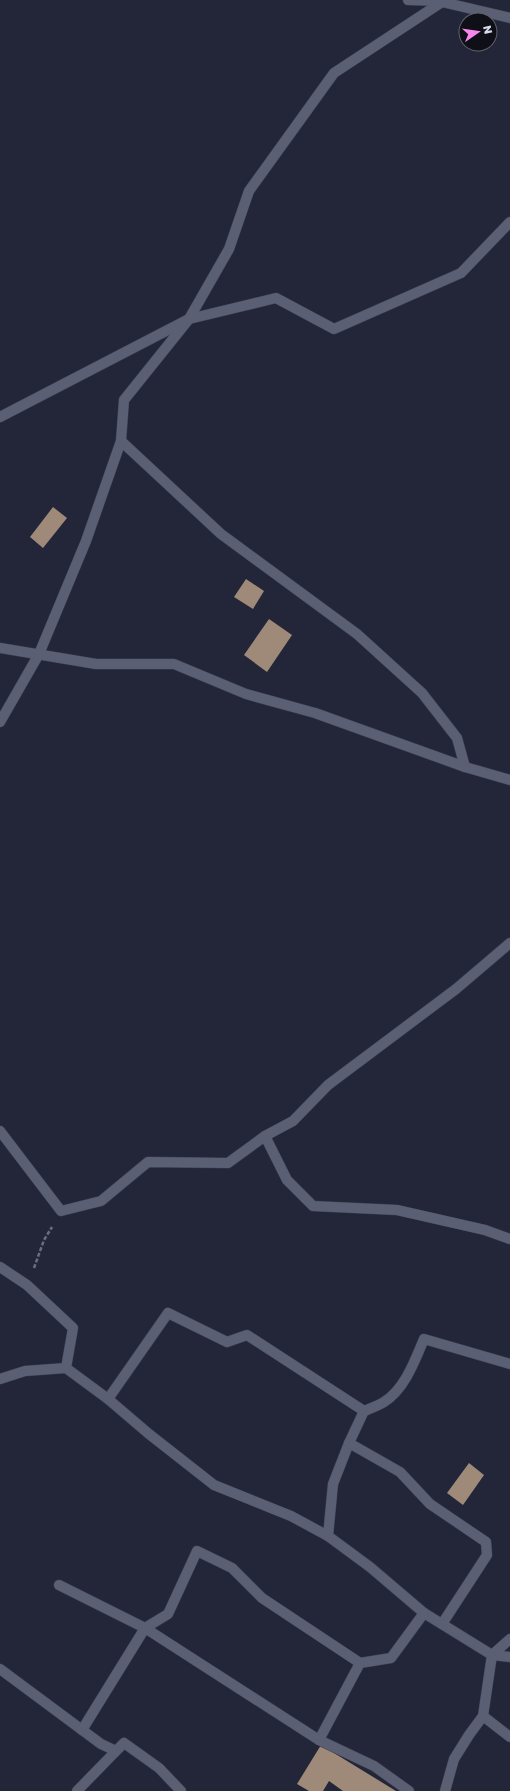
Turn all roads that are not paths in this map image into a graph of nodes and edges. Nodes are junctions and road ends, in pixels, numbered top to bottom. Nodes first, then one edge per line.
1 (408, 0) edge
2 (444, 1) edge
3 (510, 18) edge
4 (510, 222) edge
5 (188, 319) junction
6 (0, 417) edge
7 (121, 441) junction
8 (0, 648) edge
9 (39, 654) junction
10 (0, 722) edge
11 (465, 767) junction
12 (510, 780) edge
13 (510, 943) edge
14 (0, 1132) edge
15 (265, 1136) junction
16 (510, 1239) edge
17 (0, 1267) edge
18 (510, 1364) edge
19 (66, 1368) junction
20 (0, 1379) edge
21 (108, 1399) junction
22 (364, 1411) junction
23 (349, 1443) junction
24 (328, 1536) junction
25 (59, 1585) dead end
26 (424, 1613) junction
27 (442, 1624) junction
28 (145, 1628) junction
29 (510, 1639) edge
30 (492, 1655) junction
31 (510, 1657) edge
32 (360, 1663) junction
33 (0, 1669) edge
34 (483, 1716) junction
35 (82, 1730) junction
36 (510, 1737) edge
37 (319, 1740) junction
38 (116, 1750) junction
39 (77, 1791) edge
40 (181, 1791) edge
41 (409, 1791) edge
42 (445, 1791) edge

1 - 2 street
2 - 3 street
2 - 5 street
4 - 5 street
5 - 6 street
5 - 7 street
7 - 9 street
7 - 11 street
8 - 9 street
9 - 10 street
9 - 11 street
11 - 12 street
13 - 15 street
14 - 15 street
15 - 16 street
17 - 19 street
18 - 22 street
19 - 20 street
19 - 21 street
21 - 22 street
21 - 24 street
22 - 23 street
23 - 24 street
23 - 27 street
24 - 26 street
25 - 28 street
26 - 27 street
26 - 32 street
27 - 30 street
28 - 32 street
28 - 35 street
28 - 37 street
29 - 30 street
30 - 31 street
30 - 34 street
32 - 37 street
33 - 35 street
34 - 36 street
34 - 42 street
35 - 38 street
37 - 41 street
38 - 39 street
38 - 40 street

